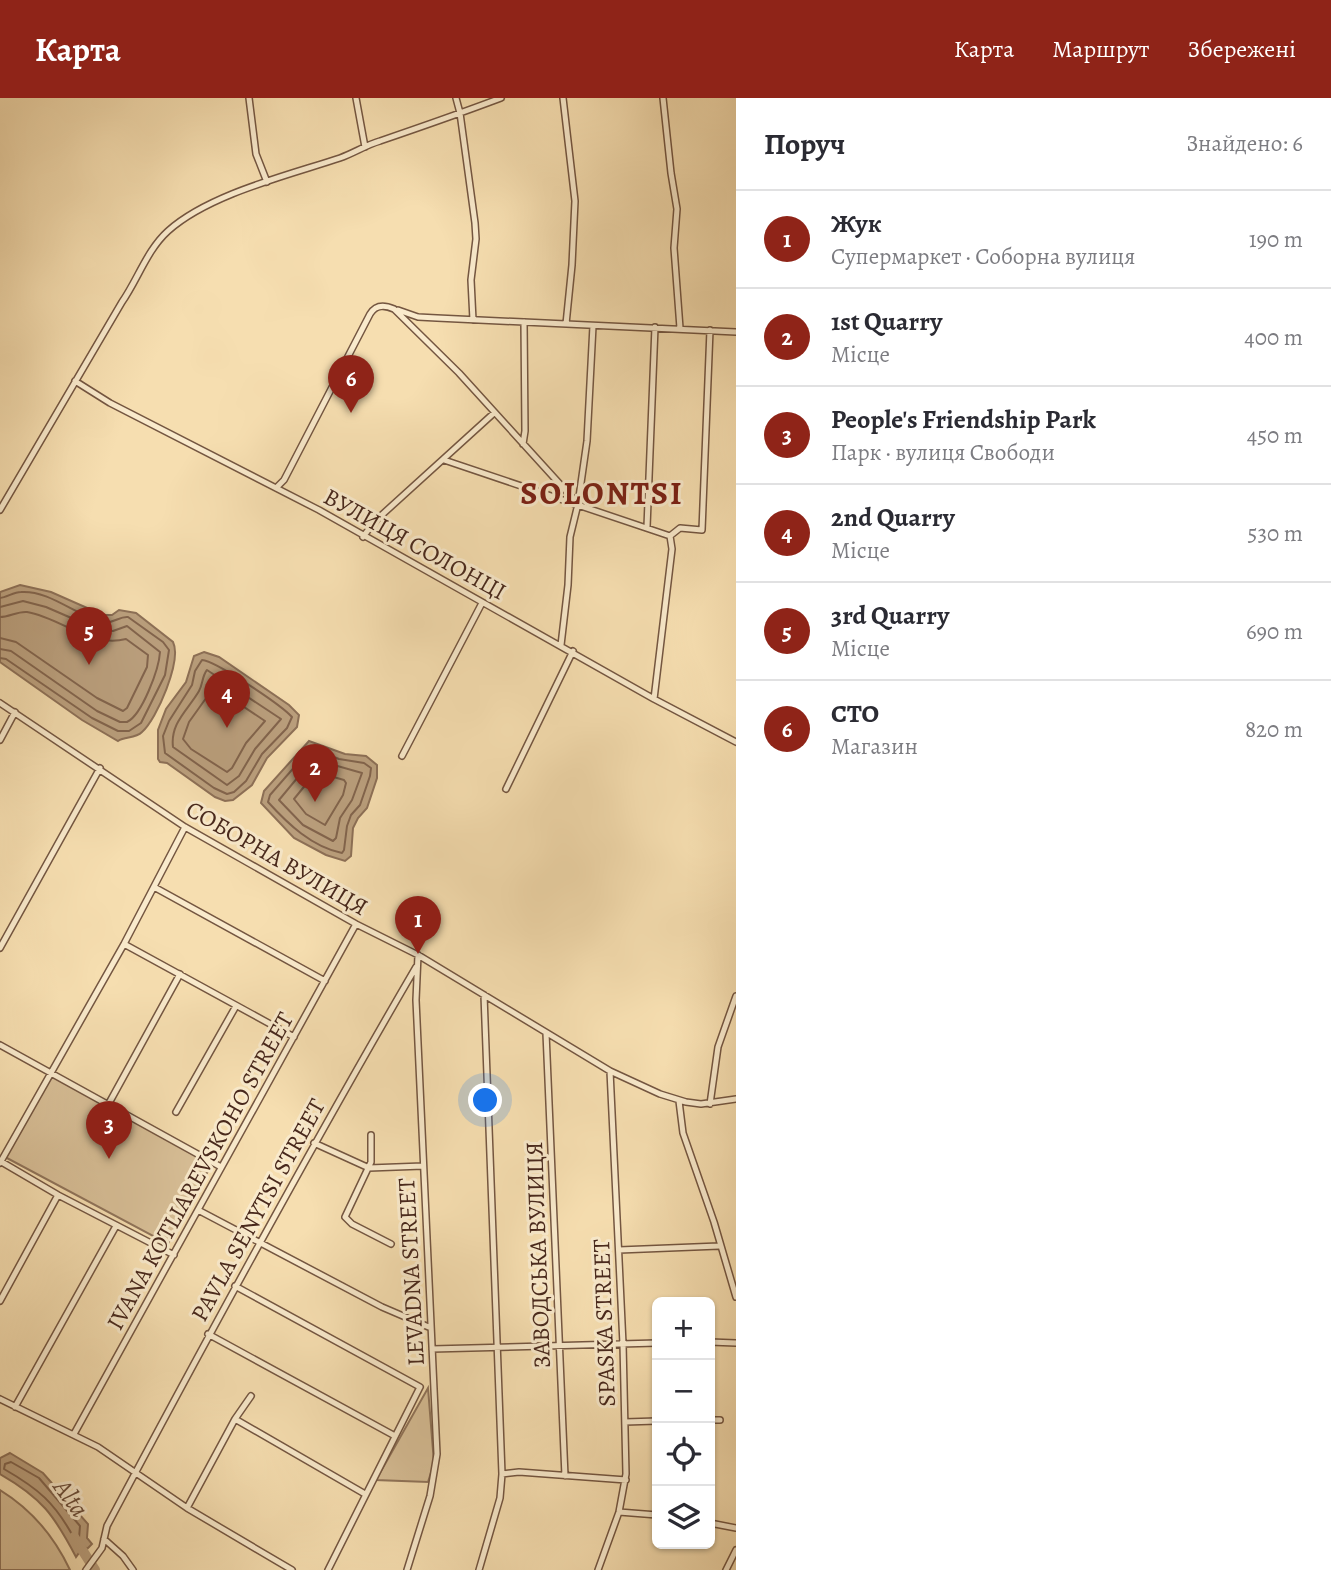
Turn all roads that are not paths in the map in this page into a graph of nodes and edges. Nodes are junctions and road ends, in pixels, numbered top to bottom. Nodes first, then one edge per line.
1 (249, 98) edge
2 (356, 98) edge
3 (456, 98) edge
4 (501, 98) edge
5 (562, 98) edge
6 (663, 98) edge
7 (460, 113) junction
8 (365, 147) junction
9 (267, 182) junction
10 (394, 309) junction
11 (473, 320) junction
12 (524, 322) junction
13 (566, 324) junction
14 (593, 326) junction
15 (655, 327) junction
16 (680, 328) junction
17 (710, 330) junction
18 (736, 332) edge
19 (75, 381) junction
20 (494, 412) junction
21 (523, 444) junction
22 (444, 460) junction
23 (276, 488) junction
24 (578, 505) junction
25 (0, 510) edge
26 (647, 527) junction
27 (670, 536) junction
28 (363, 537) junction
29 (482, 603) junction
30 (561, 645) junction
31 (573, 651) junction
32 (654, 699) junction
33 (0, 703) edge
34 (15, 712) junction
35 (0, 740) edge
36 (736, 742) edge
37 (402, 756) dead end
38 (100, 768) junction
39 (506, 789) dead end
40 (185, 827) junction
41 (154, 887) junction
42 (356, 924) junction
43 (124, 944) junction
44 (0, 948) edge
45 (418, 955) junction
46 (416, 967) junction
47 (180, 974) junction
48 (325, 981) junction
49 (484, 995) junction
50 (736, 996) edge
51 (236, 1006) junction
52 (546, 1033) junction
53 (294, 1037) junction
54 (0, 1045) edge
55 (610, 1071) junction
56 (51, 1072) junction
57 (736, 1099) edge
58 (679, 1101) junction
59 (710, 1104) junction
60 (108, 1105) junction
61 (176, 1112) dead end
62 (371, 1135) dead end
63 (314, 1143) junction
64 (0, 1162) edge
65 (424, 1166) junction
66 (221, 1167) junction
67 (369, 1168) junction
68 (58, 1195) junction
69 (198, 1210) junction
70 (116, 1226) junction
71 (259, 1241) junction
72 (391, 1244) dead end
73 (719, 1246) junction
74 (619, 1250) junction
75 (174, 1255) junction
76 (235, 1286) junction
77 (736, 1297) edge
78 (0, 1301) edge
79 (431, 1328) junction
80 (208, 1334) junction
81 (715, 1342) edge
82 (652, 1343) edge
83 (736, 1343) edge
84 (623, 1344) junction
85 (560, 1345) junction
86 (497, 1346) junction
87 (432, 1349) junction
88 (433, 1384) junction
89 (420, 1387) junction
90 (251, 1396) dead end
91 (0, 1399) edge
92 (16, 1407) junction
93 (235, 1419) junction
94 (715, 1420) edge
95 (720, 1420) dead end
96 (652, 1421) edge
97 (625, 1422) junction
98 (74, 1434) junction
99 (395, 1436) junction
100 (135, 1472) junction
101 (502, 1474) junction
102 (565, 1476) junction
103 (626, 1480) junction
104 (365, 1494) junction
105 (187, 1508) junction
106 (619, 1512) junction
107 (652, 1515) edge
108 (715, 1524) edge
109 (736, 1528) edge
110 (104, 1539) junction
111 (736, 1550) edge
112 (86, 1570) edge
113 (133, 1570) edge
114 (292, 1570) edge
115 (328, 1570) edge
116 (407, 1570) edge
117 (479, 1570) edge
118 (598, 1570) edge
119 (726, 1570) edge

1 - 9 street
2 - 8 street
3 - 7 street
4 - 7 street
5 - 13 street
6 - 16 street
7 - 8 street
7 - 11 street
8 - 9 street
9 - 19 street
10 - 11 street
10 - 20 street
10 - 23 street
11 - 12 street
12 - 13 street
12 - 21 street
13 - 14 street
14 - 15 street
14 - 24 street
15 - 16 street
15 - 26 street
16 - 17 street
17 - 18 street
17 - 27 street
19 - 23 street, ВУЛИЦЯ СОЛОНЦІ
19 - 25 street
20 - 21 street
20 - 22 street
21 - 24 street
22 - 24 street
22 - 28 street
23 - 28 street, ВУЛИЦЯ СОЛОНЦІ
24 - 26 street
24 - 30 street
26 - 27 street
27 - 32 street
28 - 29 street, ВУЛИЦЯ СОЛОНЦІ
29 - 30 street, ВУЛИЦЯ СОЛОНЦІ
29 - 37 street
30 - 31 street, ВУЛИЦЯ СОЛОНЦІ
31 - 32 street, ВУЛИЦЯ СОЛОНЦІ
31 - 39 street
32 - 36 street, ВУЛИЦЯ СОЛОНЦІ
33 - 34 street, СОБОРНА ВУЛИЦЯ
34 - 35 street
34 - 38 street, СОБОРНА ВУЛИЦЯ
38 - 40 street, СОБОРНА ВУЛИЦЯ
38 - 44 street
40 - 41 street
40 - 42 street, СОБОРНА ВУЛИЦЯ
41 - 43 street
41 - 48 street
42 - 45 street, СОБОРНА ВУЛИЦЯ
42 - 48 street, IVANA KOTLIAREVSKOHO STREET
43 - 47 street
43 - 56 street
45 - 46 street
45 - 49 street, СОБОРНА ВУЛИЦЯ
46 - 63 street, PAVLA SENYTSI STREET
46 - 65 street, LEVADNA STREET
47 - 51 street
47 - 60 street
48 - 53 street, IVANA KOTLIAREVSKOHO STREET
49 - 52 street, СОБОРНА ВУЛИЦЯ
49 - 86 street
50 - 59 street
51 - 53 street
51 - 61 street
52 - 55 street, СОБОРНА ВУЛИЦЯ
52 - 85 street, ЗАВОДСЬКА ВУЛИЦЯ
53 - 66 street, IVANA KOTLIAREVSKOHO STREET
54 - 56 street
55 - 58 street, СОБОРНА ВУЛИЦЯ
55 - 74 street, SPASKA STREET
56 - 60 street
56 - 64 street
57 - 59 street, СОБОРНА ВУЛИЦЯ
58 - 59 street, СОБОРНА ВУЛИЦЯ
58 - 73 street
60 - 66 street
62 - 67 street
63 - 67 street
63 - 71 street, PAVLA SENYTSI STREET
64 - 68 street
65 - 67 street
65 - 79 street, LEVADNA STREET
66 - 69 street, IVANA KOTLIAREVSKOHO STREET
67 - 72 street
68 - 70 street
68 - 78 street
69 - 71 street
69 - 75 street, IVANA KOTLIAREVSKOHO STREET
70 - 75 street
70 - 92 street
71 - 76 street, PAVLA SENYTSI STREET
71 - 79 street
73 - 74 street
73 - 77 street
74 - 84 street, SPASKA STREET
75 - 98 street, IVANA KOTLIAREVSKOHO STREET
76 - 80 street, PAVLA SENYTSI STREET
76 - 89 street
79 - 87 street, LEVADNA STREET
80 - 99 street
80 - 100 street, PAVLA SENYTSI STREET
81 - 83 street
82 - 84 street
84 - 85 street
84 - 97 street, SPASKA STREET
85 - 86 street
85 - 102 street, ЗАВОДСЬКА ВУЛИЦЯ
86 - 87 street
86 - 101 street
87 - 88 street, LEVADNA STREET
88 - 89 street
88 - 116 street, LEVADNA STREET
89 - 99 street
90 - 93 street
91 - 92 street
92 - 98 street
93 - 104 street
93 - 105 street
94 - 95 street
96 - 97 street
97 - 103 street, SPASKA STREET
98 - 100 street
99 - 104 street
100 - 105 street
100 - 110 street, PAVLA SENYTSI STREET
101 - 102 street
101 - 117 street
102 - 103 street
103 - 106 street, SPASKA STREET
104 - 115 street
105 - 114 street
106 - 107 street
106 - 118 street, SPASKA STREET
108 - 109 street
110 - 112 street, PAVLA SENYTSI STREET
110 - 113 street
111 - 119 street

